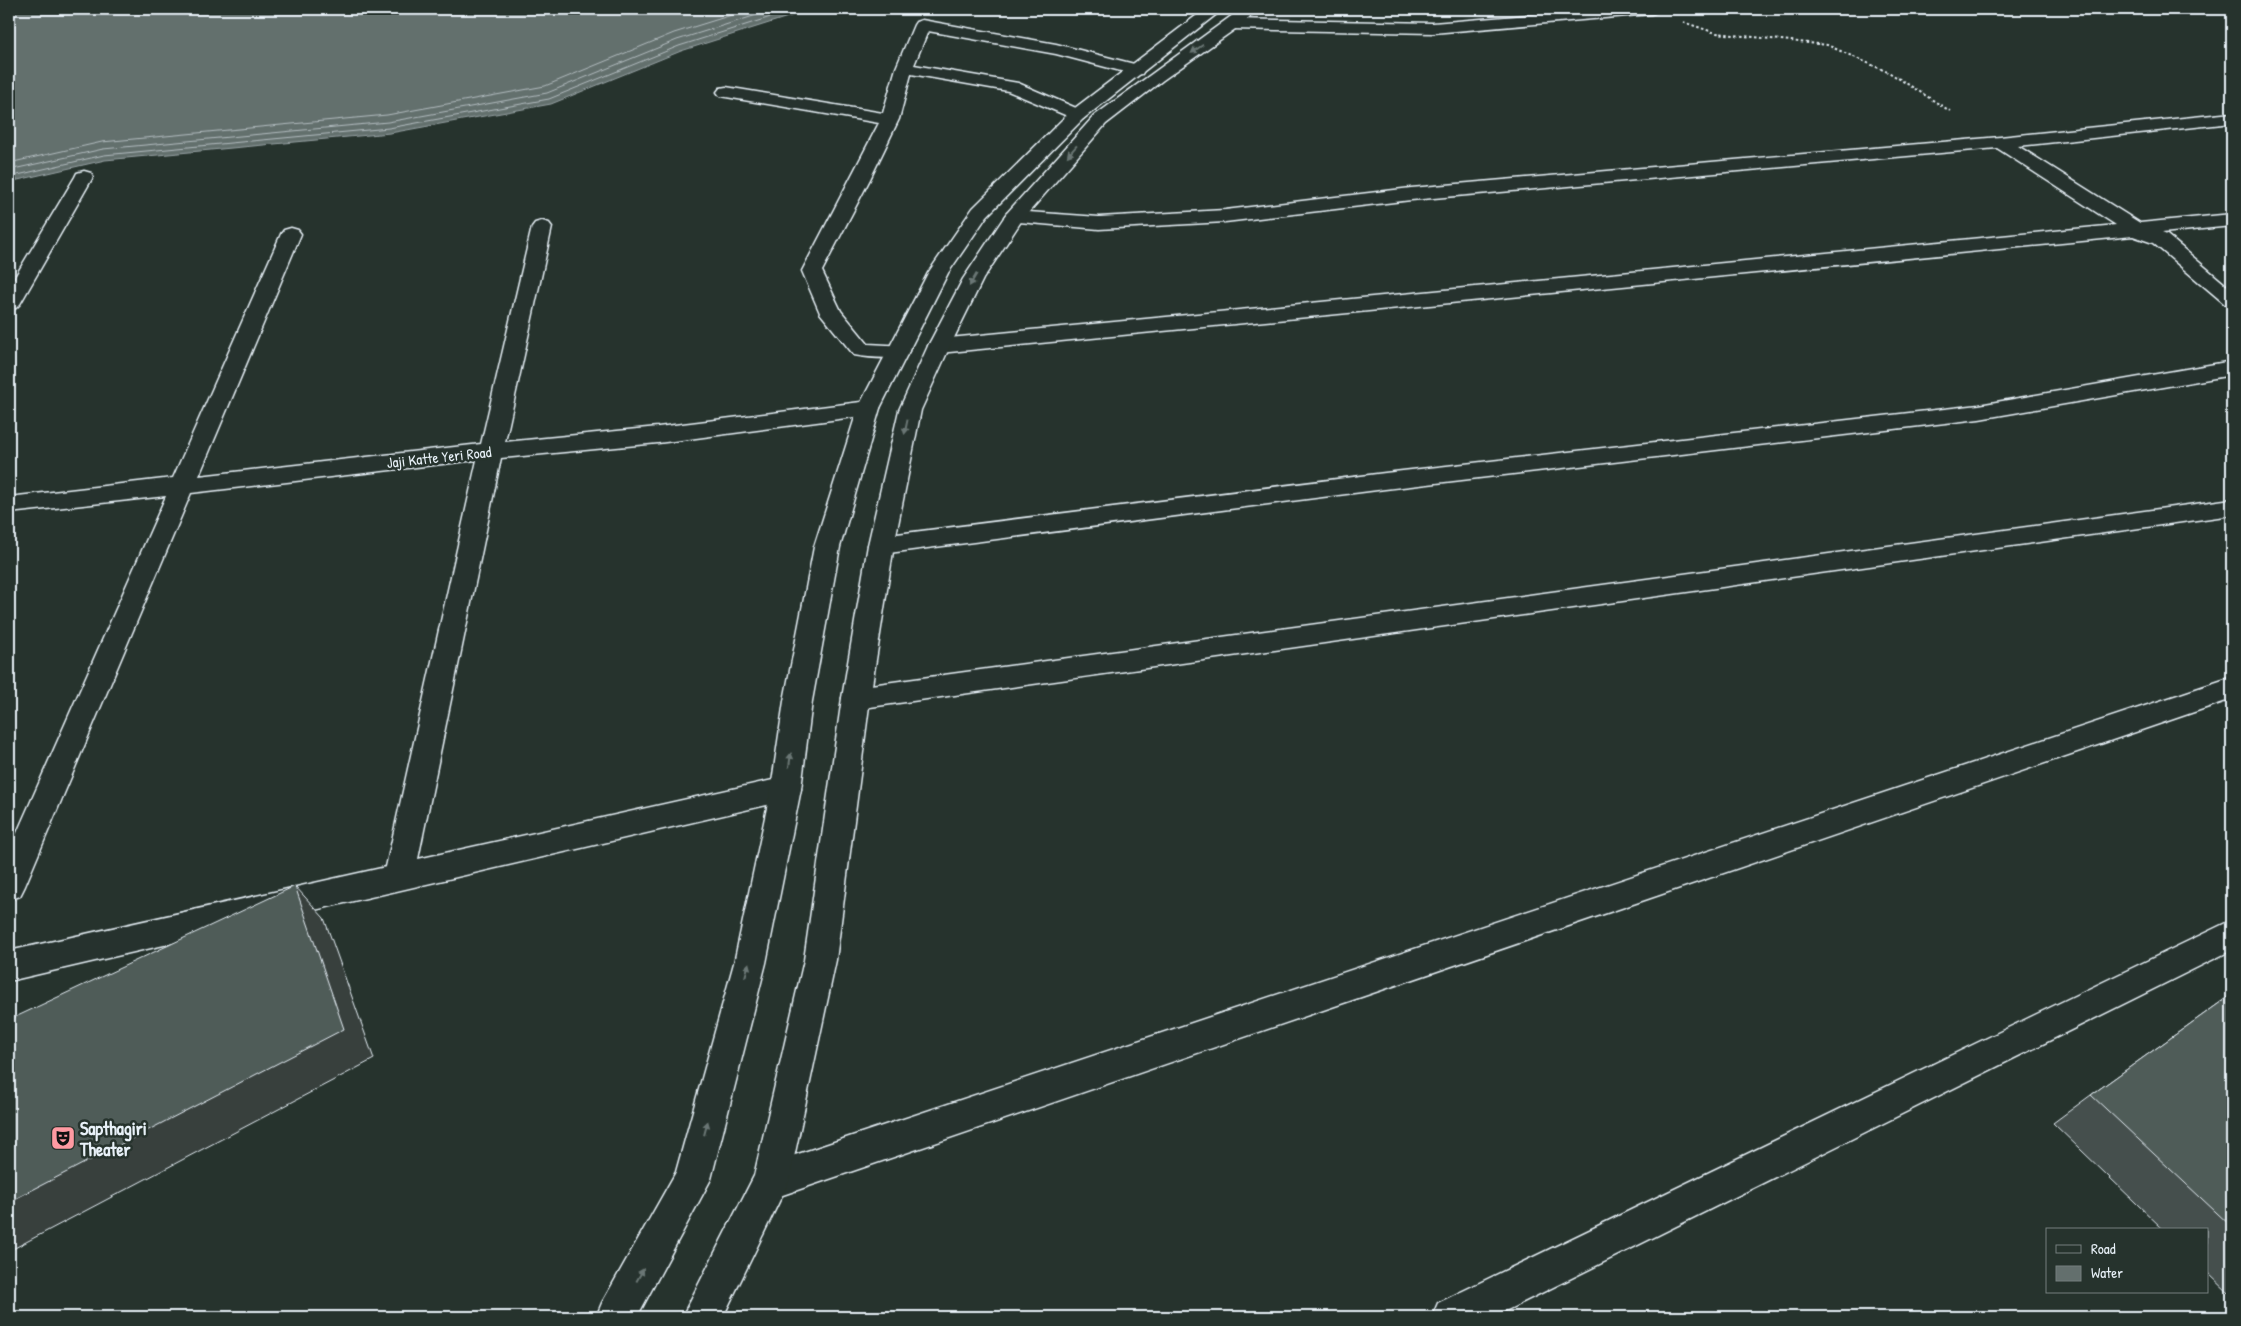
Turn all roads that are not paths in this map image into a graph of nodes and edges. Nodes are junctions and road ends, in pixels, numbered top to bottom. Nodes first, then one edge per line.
1 (1644, 9) edge
2 (1651, 9) edge
3 (1232, 14) edge
4 (904, 68) junction
5 (1136, 70) junction
6 (726, 92) dead end
7 (1077, 115) junction
8 (890, 118) junction
9 (2232, 118) edge
10 (2000, 142) junction
11 (84, 177) dead end
12 (1014, 217) junction
13 (2232, 220) edge
14 (542, 227) dead end
15 (2137, 230) junction
16 (291, 234) dead end
17 (2232, 300) edge
18 (9, 304) edge
19 (939, 346) junction
20 (898, 351) junction
21 (2232, 368) edge
22 (869, 408) junction
23 (491, 451) junction
24 (181, 486) junction
25 (9, 505) edge
26 (2232, 508) edge
27 (881, 546) junction
28 (2232, 688) edge
29 (856, 698) junction
30 (786, 789) junction
31 (399, 878) junction
32 (9, 886) edge
33 (2232, 934) edge
34 (9, 966) edge
35 (770, 1181) junction
36 (616, 1317) edge
37 (702, 1317) edge
38 (1452, 1317) edge

1 - 2 main road
1 - 3 main road
3 - 5 main road
3 -> 12 main road
4 - 5 main road
4 - 7 main road
4 - 8 main road
5 - 7 main road
6 - 8 main road
7 - 20 main road
8 - 20 main road
9 - 10 main road
10 - 12 main road
10 - 15 main road
11 - 18 main road
12 -> 19 main road
13 - 15 main road
14 - 23 main road
15 - 17 main road
15 - 19 main road
16 - 24 main road
19 -> 27 main road
20 - 22 main road
21 - 27 main road
22 - 23 main road, Jaji Katte Yeri Road
30 -> 22 main road
23 - 24 main road, Jaji Katte Yeri Road
23 - 31 main road
24 - 25 main road, Jaji Katte Yeri Road
24 - 32 main road
26 - 29 main road
27 - 29 main road
28 - 35 main road
29 - 35 main road
30 - 31 main road
36 -> 30 main road
31 - 34 main road
33 - 38 main road
35 - 37 main road

